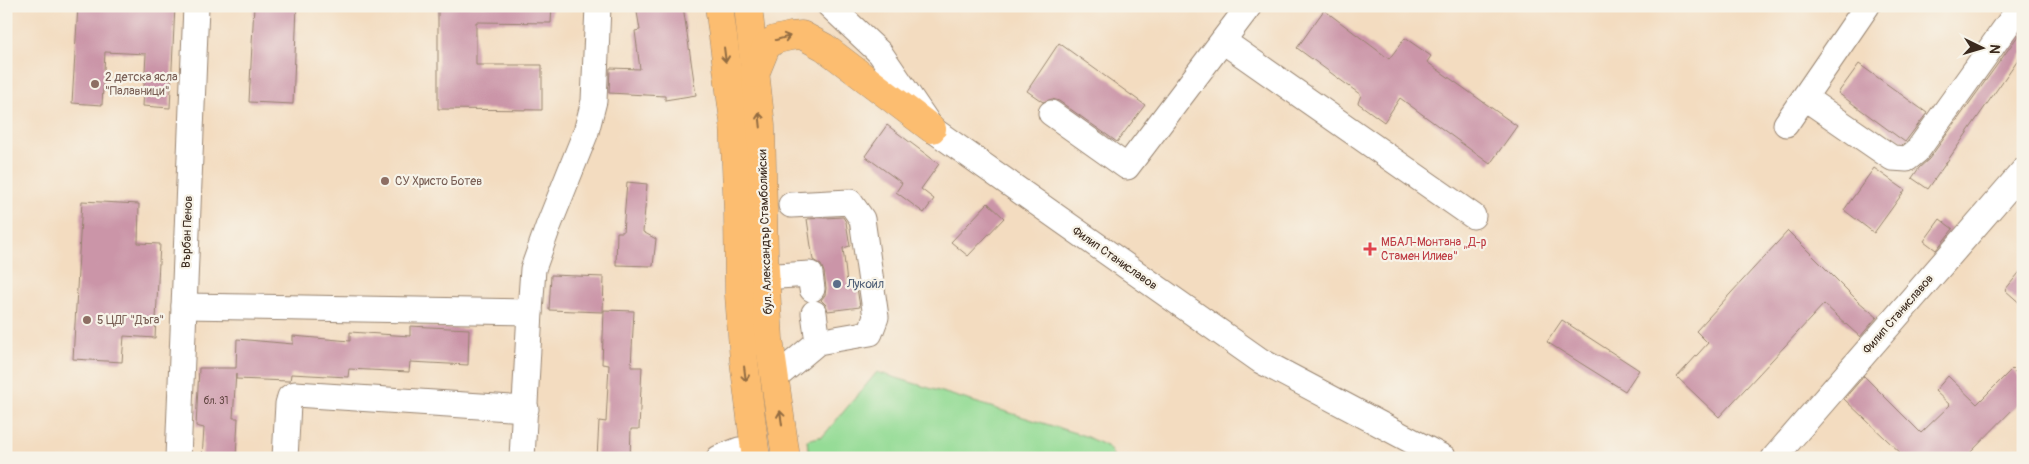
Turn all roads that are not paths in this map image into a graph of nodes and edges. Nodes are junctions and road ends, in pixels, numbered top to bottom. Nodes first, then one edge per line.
1 (196, 6) edge
2 (598, 6) edge
3 (719, 6) edge
4 (748, 6) edge
5 (830, 6) edge
6 (1249, 6) edge
7 (1867, 6) edge
8 (2021, 6) edge
9 (1223, 41) junction
10 (755, 74) junction
11 (1805, 98) junction
12 (1051, 113) dead end
13 (1786, 124) dead end
14 (932, 129) junction
15 (2023, 171) edge
16 (791, 205) dead end
17 (1473, 216) dead end
18 (750, 278) junction
19 (184, 306) junction
20 (530, 312) junction
21 (818, 342) junction
22 (775, 378) junction
23 (526, 409) junction
24 (758, 455) edge
25 (178, 458) edge
26 (285, 458) edge
27 (522, 458) edge
28 (719, 458) edge
29 (786, 458) edge
30 (1444, 458) edge
31 (1774, 458) edge

1 - 19 street, Върбан Пенов
2 - 20 street
3 -> 18 main road
4 - 10 main road, бул. Александър Стамболийски
5 - 14 street, Филип Станиславов
6 - 9 street
7 - 11 street
8 - 11 street
9 - 12 street
9 - 17 street
10 -> 14 main road
18 -> 10 main road, бул. Александър Стамболийски
11 - 13 street
14 - 30 street, Филип Станиславов
15 - 31 street, Филип Станиславов
16 - 21 street
18 - 21 street
18 - 22 main road, бул. Александър Стамболийски
18 -> 24 main road, бул. Александър Стамболийски
19 - 20 street
19 - 25 street, Върбан Пенов
20 - 23 street
21 - 22 street
29 -> 22 main road, бул. Александър Стамболийски
23 - 26 street
23 - 27 street
24 - 28 street

